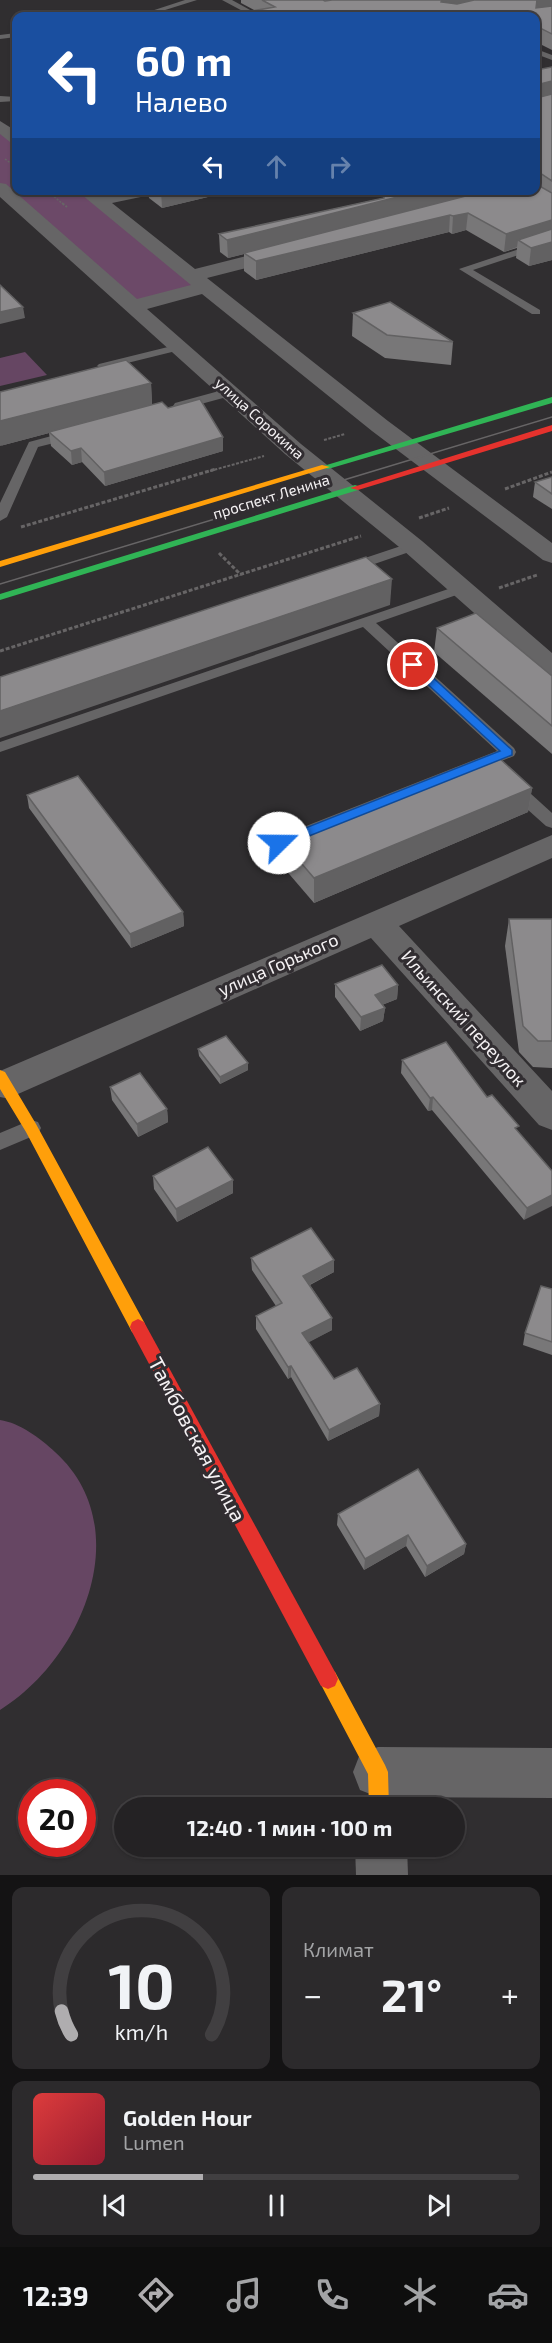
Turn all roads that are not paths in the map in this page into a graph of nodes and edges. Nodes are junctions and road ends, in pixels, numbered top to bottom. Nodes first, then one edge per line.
1 (193, 0) edge
2 (226, 0) edge
3 (153, 12) edge
4 (249, 12) edge
5 (0, 126) edge
6 (12, 136) edge
7 (0, 188) edge
8 (92, 196) edge
9 (549, 244) edge
10 (306, 247) edge
11 (199, 281) junction
12 (134, 306) junction
13 (536, 312) dead end
14 (180, 346) junction
15 (90, 370) edge
16 (231, 392) junction
17 (552, 400) edge
18 (165, 409) edge
19 (552, 428) edge
20 (88, 430) edge
21 (404, 443) junction
22 (432, 464) junction
23 (317, 468) junction
24 (344, 490) junction
25 (0, 517) edge
26 (413, 546) junction
27 (0, 564) edge
28 (547, 564) edge
29 (335, 573) edge
30 (465, 593) junction
31 (0, 597) edge
32 (366, 621) junction
33 (552, 667) edge
34 (0, 747) edge
35 (485, 761) junction
36 (552, 822) edge
37 (279, 843) dead end
38 (552, 846) edge
39 (376, 921) junction
40 (2, 1082) edge
41 (552, 1115) edge
42 (31, 1128) junction
43 (0, 1142) edge
44 (552, 1773) edge
45 (378, 1790) edge
46 (381, 1857) edge
47 (382, 1875) edge

1 - 3 lane
2 - 4 lane
5 - 6 street
7 - 12 street, улица Сорокина
8 - 11 street
9 - 13 lane
10 - 11 street
11 - 12 street
11 - 21 street
12 - 14 street, улица Сорокина
14 - 15 lane
14 - 16 street, улица Сорокина
16 - 18 lane
16 - 23 street, улица Сорокина
17 - 21 main road, проспект Ленина
19 - 22 main road, проспект Ленина
20 - 25 lane
21 - 22 street
21 - 23 main road, проспект Ленина
22 - 24 main road, проспект Ленина
22 - 28 street
23 - 24 street, улица Сорокина
23 - 27 main road, проспект Ленина
24 - 26 street, улица Сорокина
24 - 31 main road, проспект Ленина
26 - 29 lane
26 - 30 street, улица Сорокина
30 - 32 lane
30 - 33 street, улица Сорокина
32 - 34 lane
32 - 35 lane
35 - 36 lane
35 - 37 lane
38 - 39 street, улица Горького
39 - 40 street, улица Горького
39 - 41 street, Ильинский переулок
40 - 42 main road, Тамбовская улица
42 - 43 lane
42 - 45 main road, Тамбовская улица
44 - 45 street
46 - 47 street

